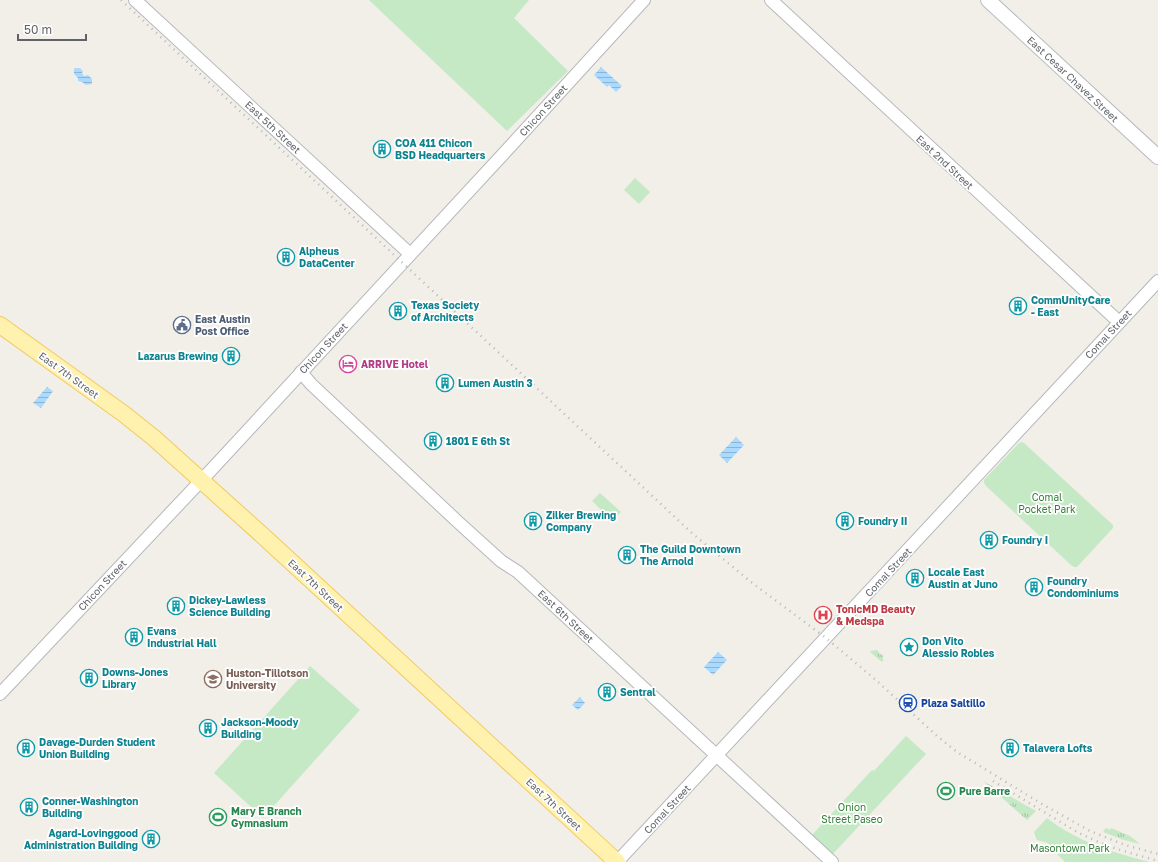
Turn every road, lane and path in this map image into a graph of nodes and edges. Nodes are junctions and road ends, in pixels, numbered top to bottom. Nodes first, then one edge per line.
1 (135, 0) edge
2 (644, 0) edge
3 (771, 0) edge
4 (988, 0) edge
5 (1158, 157) edge
6 (410, 254) junction
7 (1158, 281) edge
8 (1119, 322) junction
9 (0, 325) edge
10 (301, 372) junction
11 (201, 480) junction
12 (0, 694) edge
13 (717, 756) junction
14 (617, 862) edge
15 (832, 862) edge

1 - 6 street, East 5th Street
2 - 6 street, Chicon Street
3 - 8 street, East 2nd Street
4 - 5 main road, East Cesar Chavez Street
6 - 10 street, Chicon Street
7 - 8 street, Comal Street
8 - 13 street, Comal Street
9 - 11 main road, East 7th Street
10 - 11 street, Chicon Street
10 - 13 street, East 6th Street
11 - 12 street, Chicon Street
11 - 14 main road, East 7th Street
13 - 14 street, Comal Street
13 - 15 street, East 6th Street

